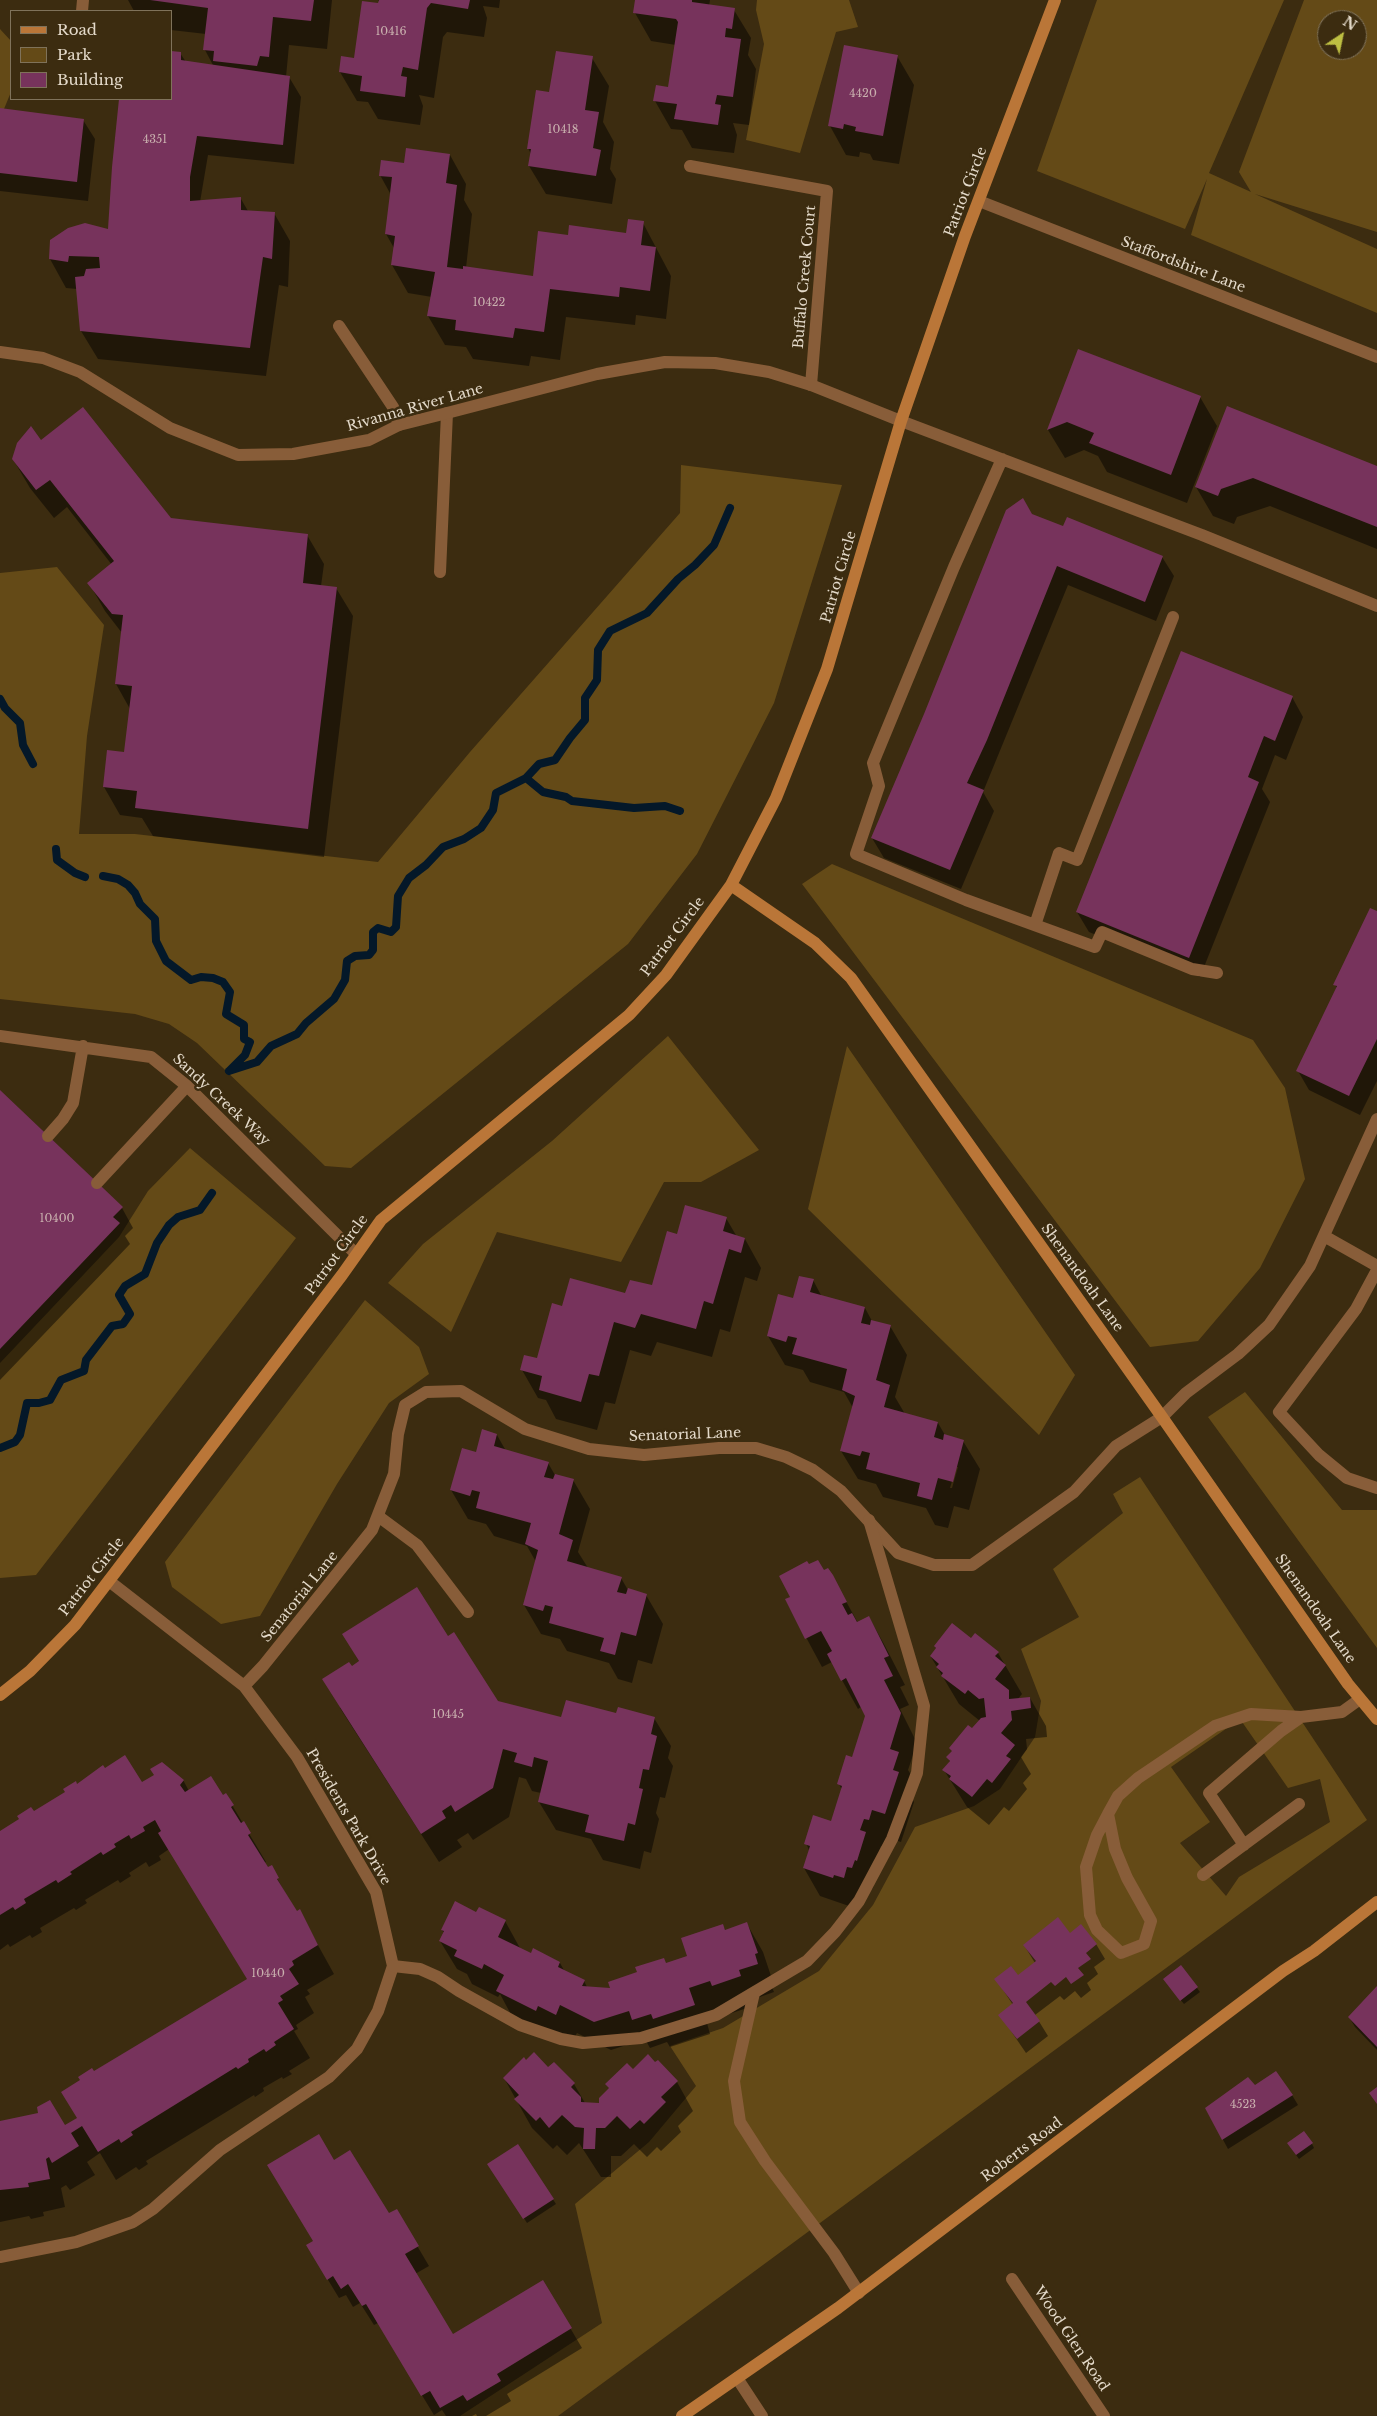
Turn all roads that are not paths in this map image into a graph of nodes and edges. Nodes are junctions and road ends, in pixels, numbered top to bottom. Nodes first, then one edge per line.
1 (1055, 0) edge
2 (690, 166) dead end
3 (979, 201) junction
4 (339, 326) dead end
5 (0, 352) edge
6 (1377, 357) edge
7 (811, 385) junction
8 (447, 413) junction
9 (901, 421) junction
10 (399, 425) junction
11 (1002, 459) junction
12 (440, 572) dead end
13 (1377, 606) edge
14 (1173, 617) dead end
15 (731, 884) junction
16 (1035, 925) junction
17 (1217, 973) dead end
18 (0, 1036) edge
19 (83, 1046) junction
20 (187, 1086) junction
21 (1377, 1119) edge
22 (48, 1136) dead end
23 (97, 1183) dead end
24 (1324, 1236) junction
25 (356, 1254) junction
26 (1377, 1266) edge
27 (1377, 1270) edge
28 (1162, 1417) junction
29 (1377, 1488) edge
30 (378, 1516) junction
31 (869, 1520) junction
32 (109, 1581) junction
33 (468, 1612) dead end
34 (244, 1686) junction
35 (0, 1695) edge
36 (1360, 1699) junction
37 (1301, 1718) junction
38 (1377, 1719) edge
39 (1299, 1804) dead end
40 (1108, 1814) junction
41 (1244, 1845) junction
42 (1203, 1875) dead end
43 (1377, 1902) edge
44 (392, 1966) junction
45 (754, 1992) junction
46 (0, 2258) edge
47 (1012, 2279) dead end
48 (859, 2292) junction
49 (737, 2378) junction
50 (682, 2416) edge
51 (762, 2416) edge
52 (1104, 2416) edge

1 - 3 street, Patriot Circle
2 - 7 street, Buffalo Creek Court
3 - 6 street, Staffordshire Lane
3 - 9 street, Patriot Circle
4 - 10 street
5 - 10 street, Rivanna River Lane
7 - 8 street, Rivanna River Lane
7 - 9 street, Rivanna River Lane
8 - 10 street, Rivanna River Lane
8 - 12 street
9 - 11 street, Rivanna River Lane
9 - 15 street, Patriot Circle
11 - 13 street, Rivanna River Lane
11 - 16 street
14 - 16 street
15 - 25 street, Patriot Circle
15 - 28 street, Shenandoah Lane
16 - 17 street
18 - 19 street, Sandy Creek Way
19 - 20 street, Sandy Creek Way
19 - 22 street
20 - 23 street
20 - 25 street, Sandy Creek Way
21 - 24 street, Senatorial Lane
24 - 26 street
24 - 28 street, Senatorial Lane
25 - 32 street, Patriot Circle
27 - 29 street
28 - 31 street, Senatorial Lane
28 - 36 street, Shenandoah Lane
30 - 31 street, Senatorial Lane
30 - 33 street
30 - 34 street, Senatorial Lane
31 - 45 street
32 - 34 street, Presidents Park Drive
32 - 35 street, Patriot Circle
34 - 44 street, Presidents Park Drive
36 - 37 street
36 - 38 street, Shenandoah Lane
37 - 40 street
37 - 41 street
39 - 41 street
40 - 40 street
41 - 42 street
43 - 48 street, Roberts Road
44 - 45 street
44 - 46 street, Presidents Park Drive
45 - 48 street
47 - 52 street, Wood Glen Road
48 - 49 street, Roberts Road
49 - 50 street, Roberts Road
49 - 51 street

